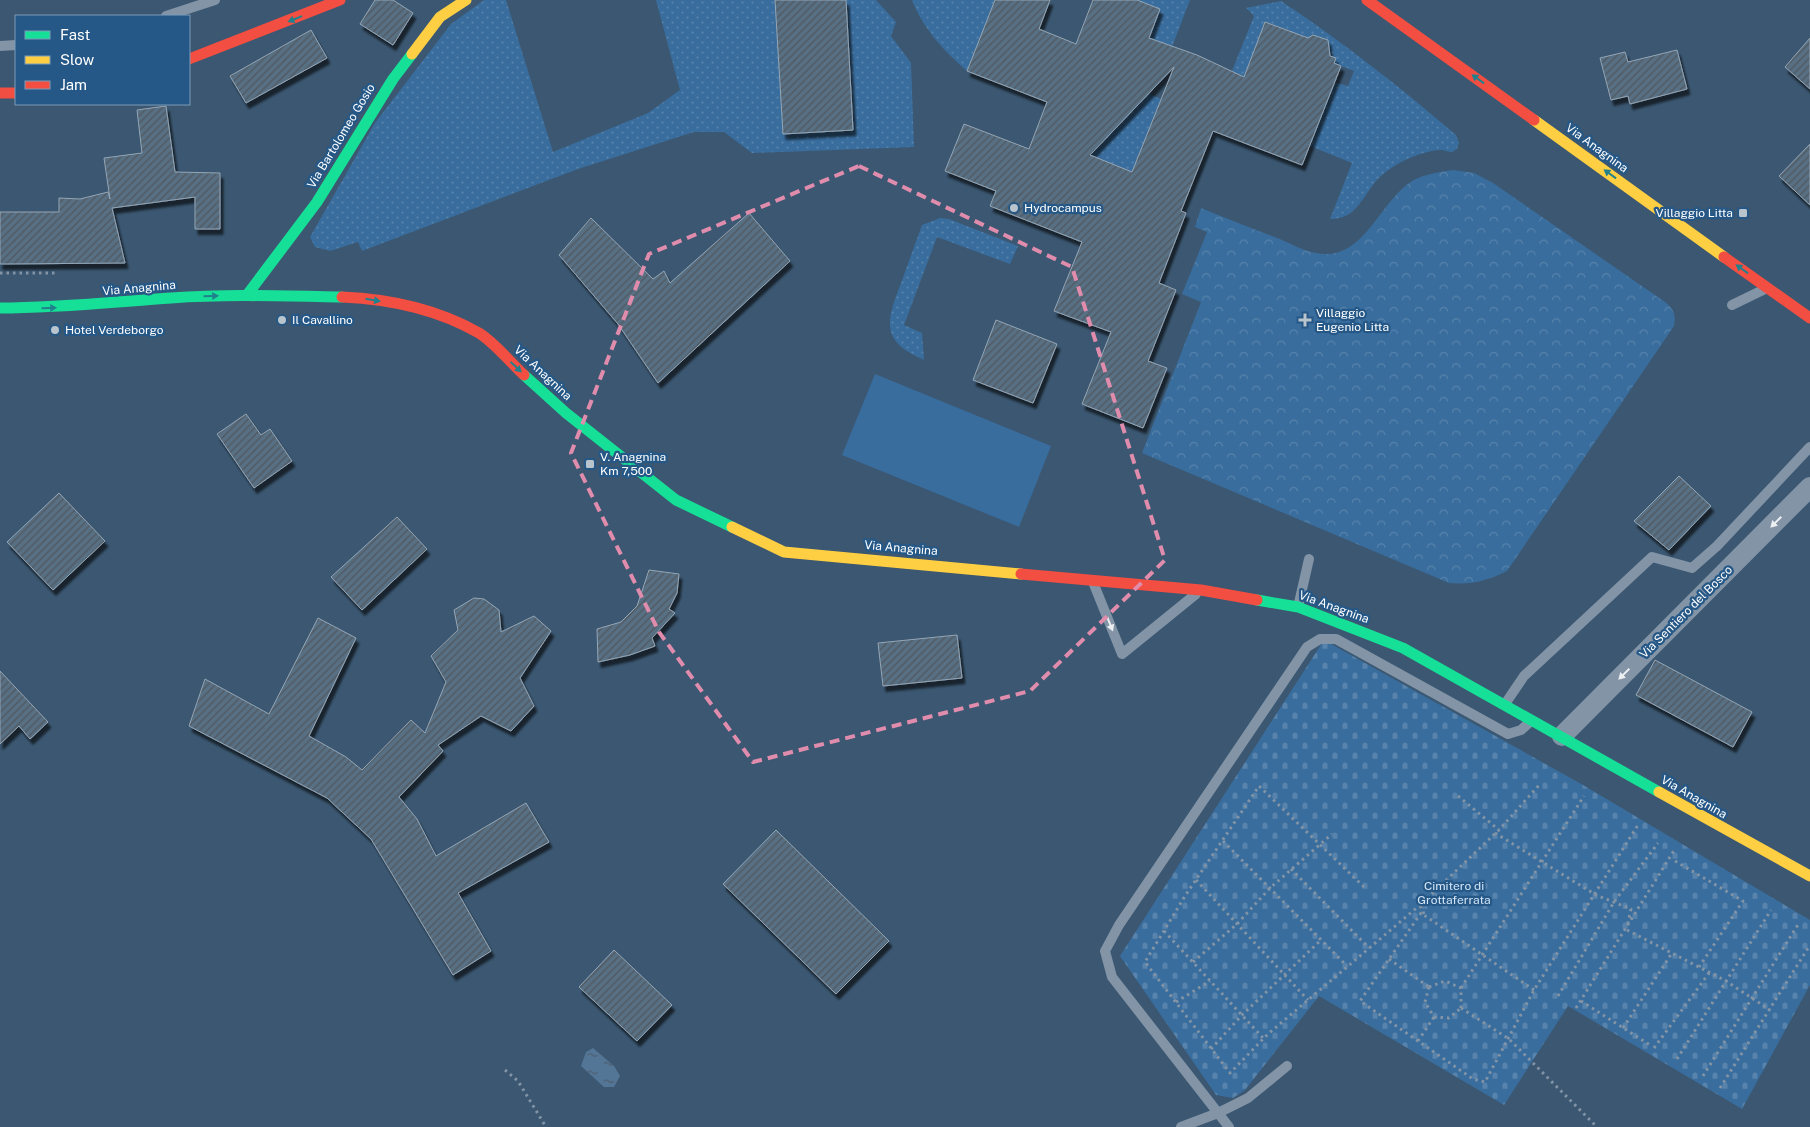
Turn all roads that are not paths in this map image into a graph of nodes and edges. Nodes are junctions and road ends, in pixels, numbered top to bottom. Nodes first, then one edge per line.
1 (215, 0) edge
2 (340, 0) edge
3 (466, 0) edge
4 (1367, 0) edge
5 (444, 6) edge
6 (169, 15) edge
7 (15, 45) edge
8 (0, 46) edge
9 (190, 59) edge
10 (0, 93) edge
11 (15, 93) edge
12 (1768, 288) junction
13 (247, 295) junction
14 (1732, 305) dead end
15 (0, 308) edge
16 (1810, 318) edge
17 (1810, 447) edge
18 (1810, 487) edge
19 (1308, 559) dead end
20 (1092, 579) junction
21 (1201, 590) junction
22 (1298, 607) junction
23 (1505, 705) junction
24 (1532, 720) junction
25 (1562, 736) junction
26 (1810, 876) edge
27 (1287, 1066) dead end
28 (1218, 1114) junction
29 (1181, 1127) edge
30 (1228, 1127) edge

1 - 6 lane
2 -> 9 main road
3 - 5 main road, Via Bartolomeo Gosio
12 -> 4 main road, Via Anagnina
5 - 13 main road, Via Bartolomeo Gosio
7 - 8 lane
10 - 11 main road
12 - 14 lane
12 - 16 main road, Via Anagnina
15 -> 13 main road, Via Anagnina
13 -> 20 main road, Via Anagnina
17 - 23 lane
18 -> 25 street, Via Sentiero del Bosco
19 - 22 lane
20 - 21 main road, Via Anagnina
20 -> 21 lane
21 - 22 main road, Via Anagnina
22 - 23 main road, Via Anagnina
23 - 24 main road, Via Anagnina
24 - 25 main road, Via Anagnina
24 - 28 lane
25 - 26 main road, Via Anagnina
27 - 28 lane
28 - 29 lane
28 - 30 lane

